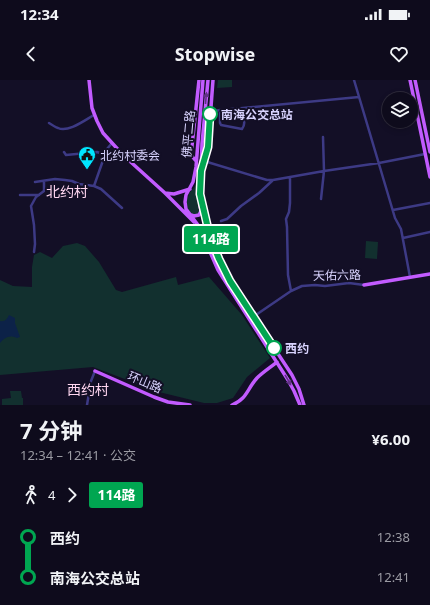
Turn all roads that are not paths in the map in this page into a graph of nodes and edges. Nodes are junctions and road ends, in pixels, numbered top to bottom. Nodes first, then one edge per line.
1 (89, 80) edge
2 (199, 80) edge
3 (203, 80) edge
4 (208, 80) edge
5 (213, 80) edge
6 (354, 80) edge
7 (410, 80) edge
8 (415, 80) edge
9 (359, 96) junction
10 (220, 110) junction
11 (210, 111) junction
12 (94, 115) junction
13 (220, 116) junction
14 (194, 120) junction
15 (49, 123) dead end
16 (323, 137) dead end
17 (429, 137) edge
18 (192, 142) junction
19 (112, 143) junction
20 (197, 143) junction
21 (197, 150) junction
22 (64, 152) dead end
23 (430, 152) edge
24 (426, 154) junction
25 (106, 155) junction
26 (196, 161) junction
27 (204, 161) junction
28 (379, 163) junction
29 (201, 171) junction
30 (324, 171) junction
31 (290, 177) junction
32 (430, 177) edge
33 (273, 180) junction
34 (44, 181) junction
35 (35, 182) dead end
36 (94, 186) junction
37 (190, 189) junction
38 (164, 193) junction
39 (200, 194) junction
40 (20, 195) dead end
41 (39, 195) junction
42 (321, 199) dead end
43 (430, 203) edge
44 (122, 208) dead end
45 (393, 210) junction
46 (190, 215) junction
47 (221, 221) dead end
48 (196, 222) junction
49 (430, 232) edge
50 (403, 238) junction
51 (34, 252) dead end
52 (430, 274) edge
53 (410, 277) junction
54 (364, 285) joint
55 (291, 291) junction
56 (253, 317) junction
57 (277, 362) junction
58 (95, 371) joint
59 (87, 405) edge
60 (190, 405) edge
61 (232, 405) edge
62 (300, 405) edge
63 (304, 405) edge

1 - 12 main road
2 - 14 main road
3 - 20 main road, 佛平二路
29 -> 4 main road, 佛平二路
5 - 11 main road
6 - 9 street
7 - 24 main road
8 - 17 main road
9 - 10 street
9 - 28 street
10 - 11 street
10 - 13 street
11 - 27 main road
12 - 15 street
12 - 19 main road
13 - 13 street
14 - 18 main road
14 - 20 main road
16 - 30 street
17 - 23 main road
18 - 21 main road
18 - 26 main road
19 - 25 street
19 - 38 main road
20 - 21 main road, 佛平二路
21 - 26 main road, 佛平二路
22 - 25 street
24 - 28 street
24 - 32 main road
25 - 36 street
26 - 37 main road, 佛平二路
27 - 29 main road
27 - 33 street
28 - 30 street
28 - 45 street
29 - 39 main road, 佛平二路
30 - 31 street
30 - 42 street
31 - 33 street
31 - 55 street
33 - 47 street
34 - 35 street
34 - 36 street
34 - 41 street
36 - 44 street
37 - 38 main road
37 - 46 main road, 佛平二路
38 - 48 main road
39 - 46 main road
39 - 56 main road, 佛平二路
40 - 41 street
41 - 51 street
43 - 45 street
45 - 50 street
46 - 48 main road
48 - 57 main road
49 - 50 street
50 - 53 street
52 - 53 main road, 天佑六路
53 - 54 main road, 天佑六路
54 - 55 street, 天佑六路
55 - 56 street, 天佑六路
56 - 63 main road, 佛平二路
57 - 61 main road
57 -> 62 main road
58 - 59 street
58 - 60 main road, 环山路

